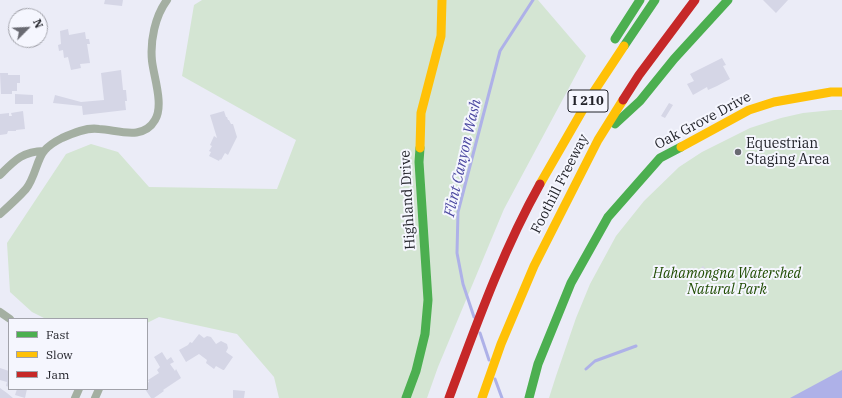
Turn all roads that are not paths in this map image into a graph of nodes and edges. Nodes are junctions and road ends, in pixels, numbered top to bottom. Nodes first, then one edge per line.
1 (167, 0) edge
2 (442, 0) edge
3 (640, 0) edge
4 (655, 0) edge
5 (695, 0) edge
6 (728, 0) edge
7 (609, 49) dead end
8 (601, 63) dead end
9 (842, 92) edge
10 (598, 140) junction
11 (44, 151) junction
12 (0, 175) edge
13 (527, 207) junction
14 (0, 214) edge
15 (0, 312) edge
16 (9, 318) edge
17 (406, 398) edge
18 (449, 398) edge
19 (482, 398) edge
20 (529, 398) edge

1 - 11 street
2 - 17 main road, Highland Drive
3 - 7 main road
4 - 13 main road, Foothill Freeway / I 210
5 - 10 main road, Foothill Freeway / I 210
6 - 10 main road
8 - 13 main road
9 - 20 main road, Oak Grove Drive
10 - 19 main road, Foothill Freeway / I 210
11 - 12 street
11 - 14 street
13 - 18 main road, Foothill Freeway / I 210
15 - 16 street

